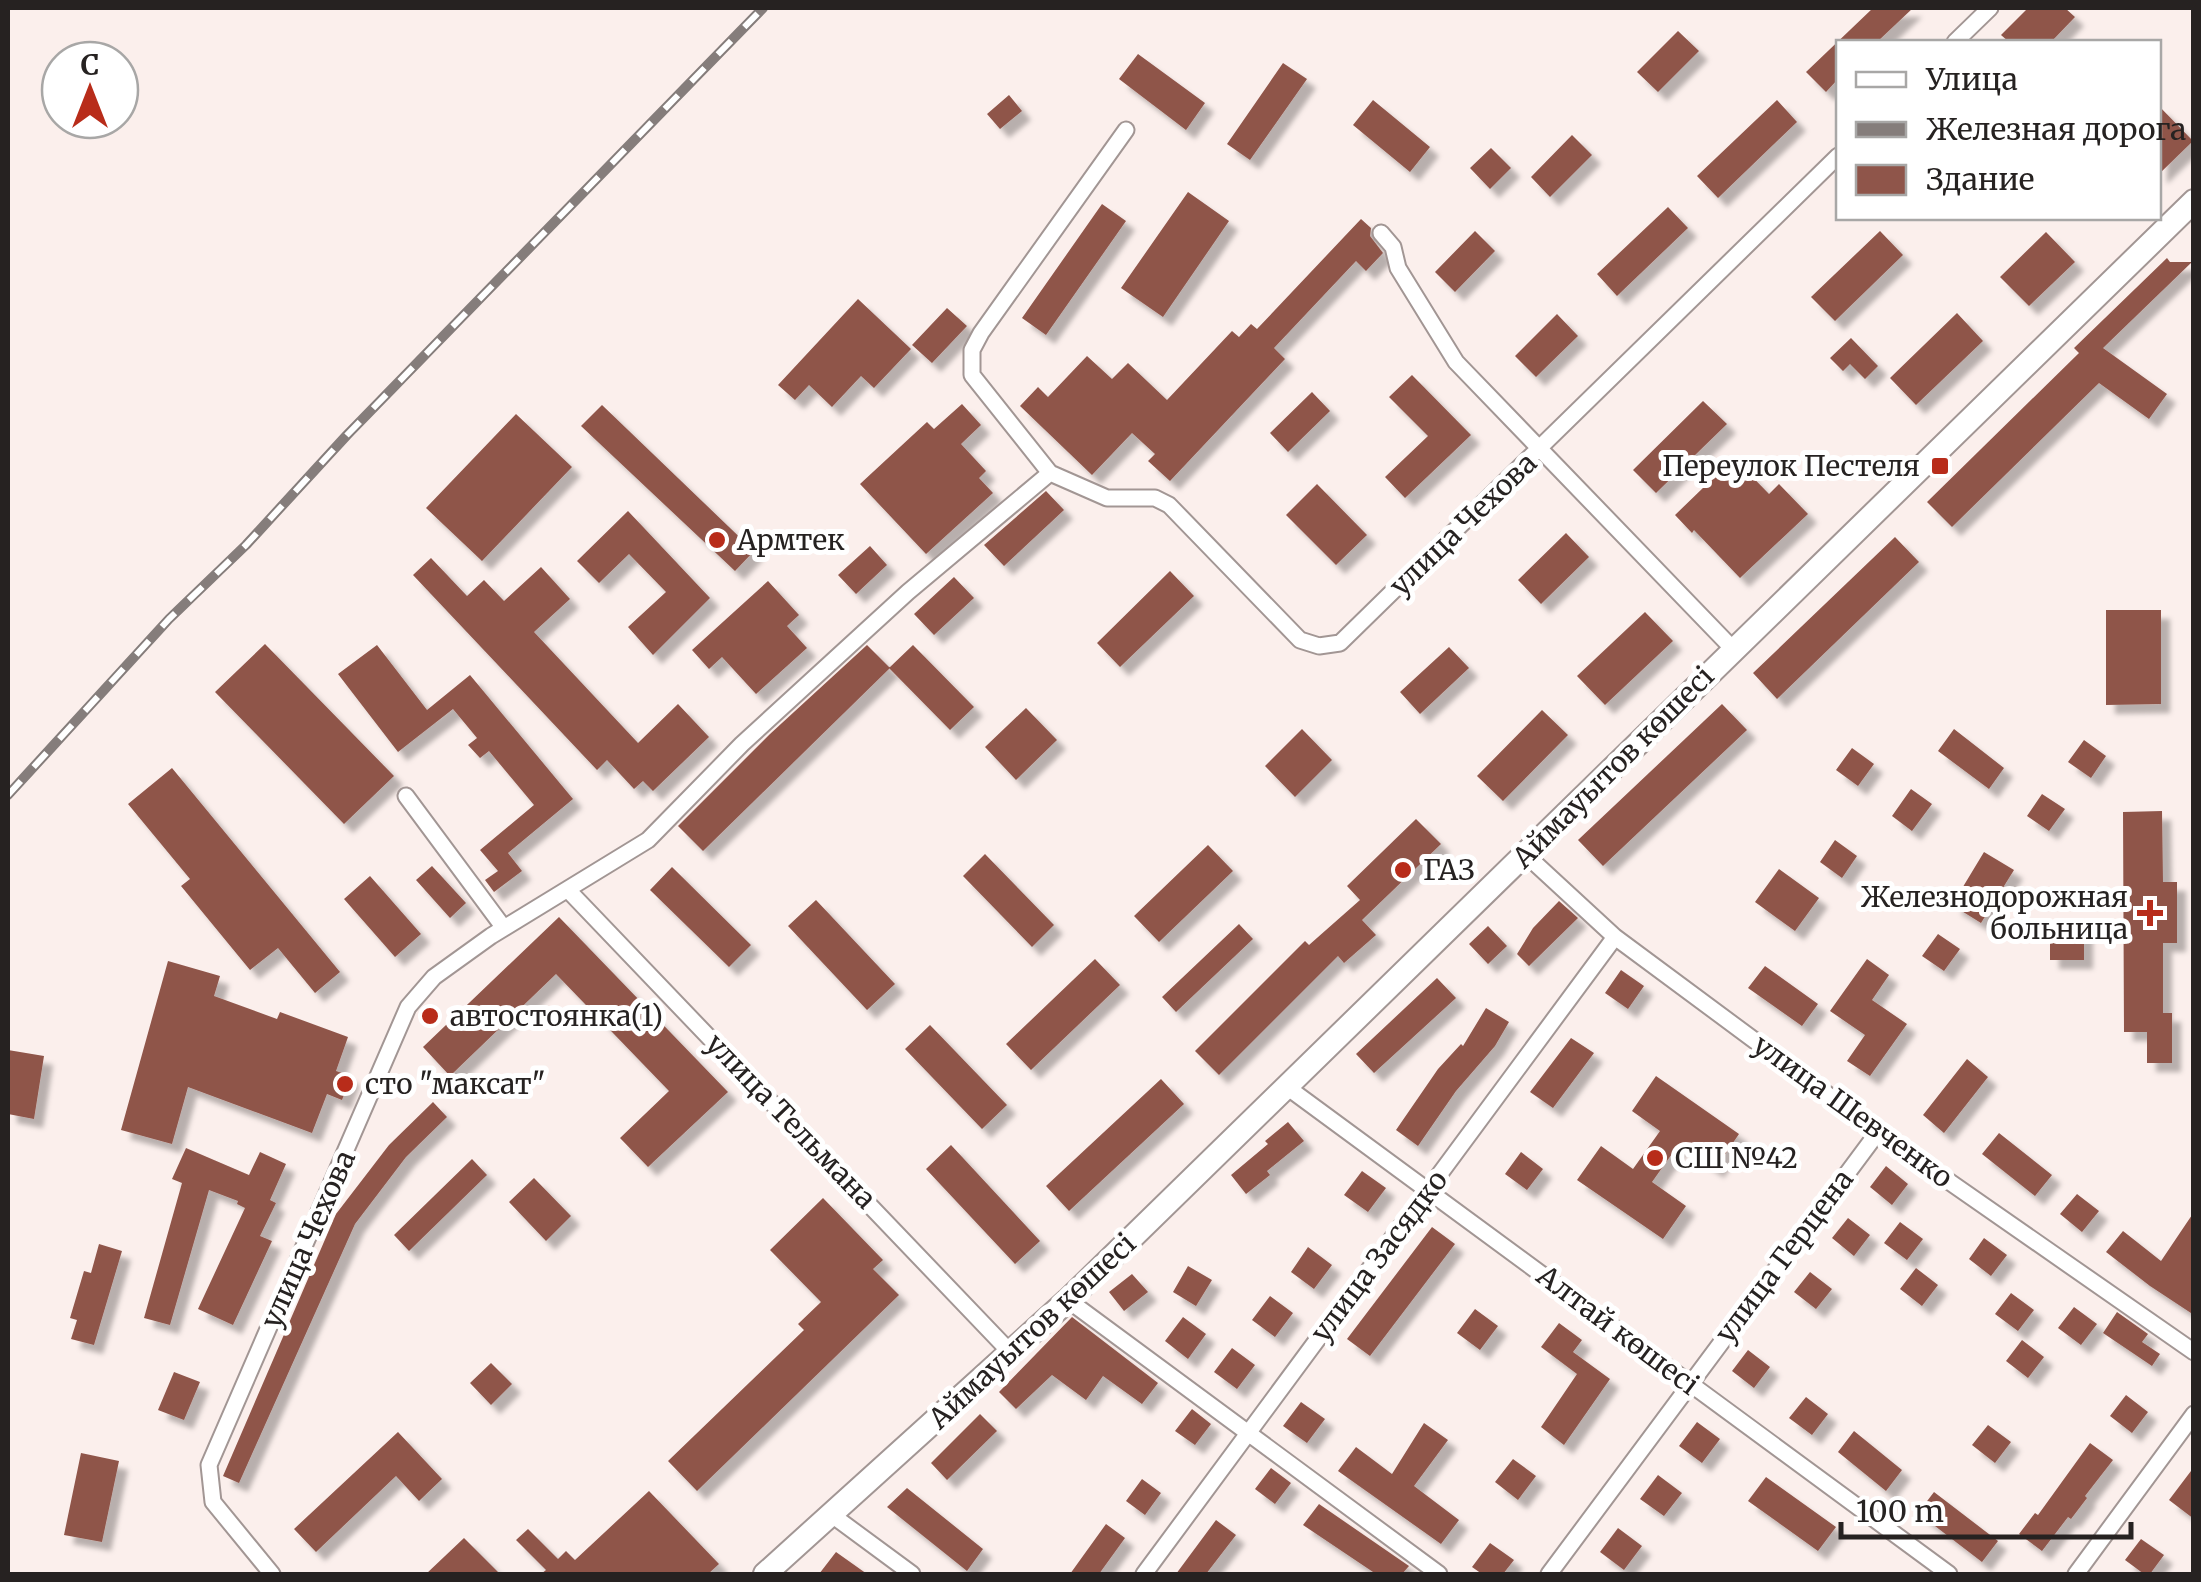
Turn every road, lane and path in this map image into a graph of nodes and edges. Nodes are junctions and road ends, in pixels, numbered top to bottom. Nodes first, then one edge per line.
1 (1989, 8) edge
2 (1958, 40) edge
3 (1126, 130) dead end
4 (1836, 158) edge
5 (2194, 201) edge
6 (1380, 234) dead end
7 (1540, 450) junction
8 (1050, 473) junction
9 (1733, 649) junction
10 (406, 796) dead end
11 (1525, 854) junction
12 (568, 890) junction
13 (504, 928) junction
14 (1614, 938) junction
15 (1286, 1086) junction
16 (1878, 1132) junction
17 (1428, 1190) junction
18 (1068, 1300) junction
19 (2194, 1352) edge
20 (1011, 1354) junction
21 (1689, 1383) junction
22 (2194, 1414) edge
23 (1247, 1434) junction
24 (832, 1515) junction
25 (272, 1574) edge
26 (766, 1574) edge
27 (912, 1574) edge
28 (1144, 1574) edge
29 (1439, 1574) edge
30 (1549, 1574) edge
31 (1949, 1574) edge
32 (2076, 1574) edge

1 - 2 street
3 - 8 street, улица Чехова
4 - 7 street, улица Чехова
5 - 9 street, Аймауытов көшесі
6 - 7 street
7 - 8 street, улица Чехова
7 - 9 street
8 - 12 street, улица Чехова
9 - 11 street, Аймауытов көшесі
10 - 13 street
11 - 14 street, улица Шевченко
11 - 15 street, Аймауытов көшесі
12 - 13 street, улица Чехова
12 - 20 street, улица Тельмана
13 - 25 street, улица Чехова
14 - 16 street, улица Шевченко
14 - 17 street, улица Засядко
15 - 17 street, Алтай көшесі
15 - 18 street, Аймауытов көшесі
16 - 19 street, улица Шевченко
16 - 21 street, улица Герцена
17 - 21 street, Алтай көшесі
17 - 23 street, улица Засядко
18 - 20 street, Аймауытов көшесі
18 - 23 street
20 - 24 street, Аймауытов көшесі
21 - 30 street, улица Герцена
21 - 31 street, Алтай көшесі
22 - 32 street
23 - 28 street, улица Засядко
23 - 29 street
24 - 26 street, Аймауытов көшесі
24 - 27 street

